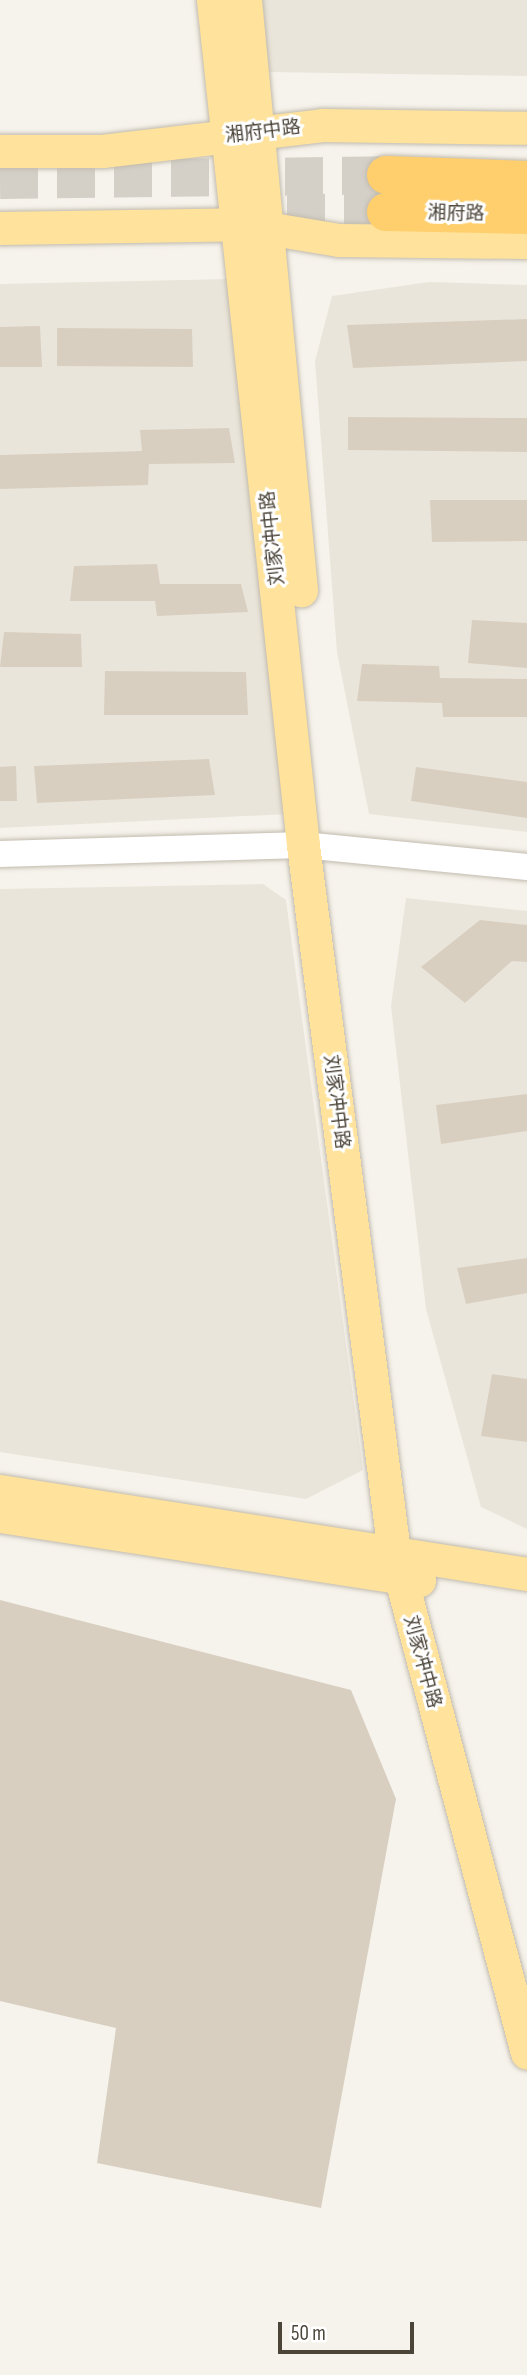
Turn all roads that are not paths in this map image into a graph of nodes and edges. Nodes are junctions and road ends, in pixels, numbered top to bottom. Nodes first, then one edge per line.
1 (213, 0) edge
2 (245, 0) edge
3 (527, 128) edge
4 (262, 131) junction
5 (228, 135) junction
6 (0, 151) edge
7 (527, 180) edge
8 (527, 215) edge
9 (255, 226) junction
10 (0, 228) edge
11 (527, 242) edge
12 (313, 846) junction
13 (0, 854) edge
14 (527, 867) edge
15 (0, 1491) edge
16 (0, 1516) edge
17 (409, 1568) junction
18 (527, 1574) edge
19 (527, 1596) edge
20 (527, 1967) edge
21 (527, 2053) edge

1 - 5 main road, 刘家冲中路
2 - 4 main road, 刘家冲中路
3 - 4 main road, 湘府中路
4 - 5 main road, 湘府中路
4 - 9 main road, 刘家冲中路
5 - 6 main road, 湘府中路
5 - 9 main road, 刘家冲中路
7 - 8 highway, 湘府路
9 - 10 main road
9 - 11 main road
9 - 12 main road, 刘家冲中路
12 - 13 street
12 - 14 street
12 - 17 main road, 刘家冲中路
15 - 17 main road
16 - 17 main road
17 - 18 main road
17 - 19 main road
17 - 20 main road, 刘家冲中路
17 - 21 main road, 刘家冲中路

